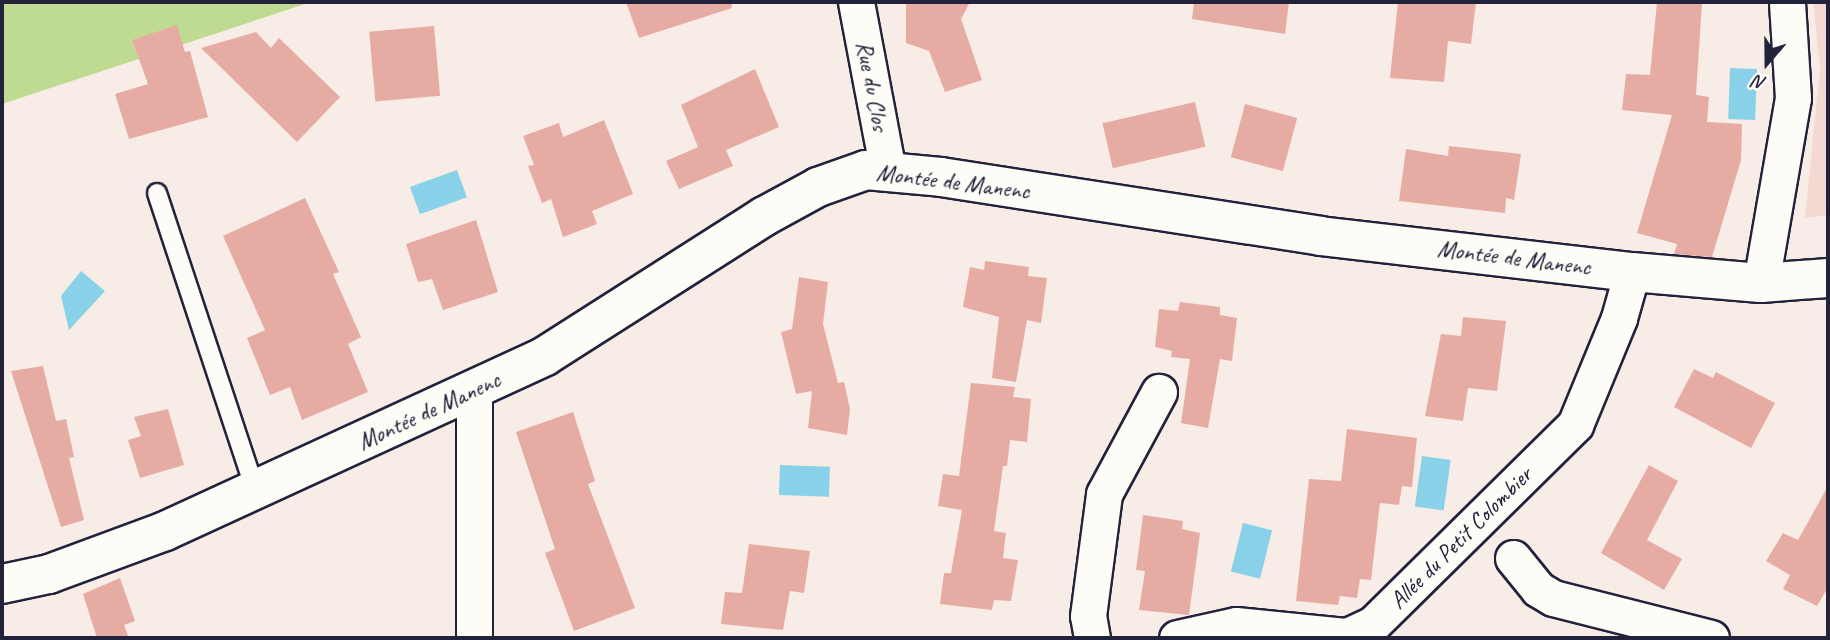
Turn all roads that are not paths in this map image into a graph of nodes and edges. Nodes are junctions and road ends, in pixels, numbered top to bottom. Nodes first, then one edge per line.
1 (1787, 2) edge
2 (859, 5) edge
3 (888, 171) junction
4 (157, 193) dead end
5 (1632, 272) junction
6 (1828, 278) edge
7 (1761, 283) junction
8 (474, 390) junction
9 (1159, 392) dead end
10 (256, 492) junction
11 (1513, 558) dead end
12 (2, 584) edge
13 (474, 638) edge
14 (1093, 638) edge
15 (1177, 638) edge
16 (1711, 638) edge

1 - 7 street
2 - 3 street, Rue du Clos
3 - 5 street, Montée de Manenc
3 - 8 street, Montée de Manenc
4 - 10 lane
5 - 7 street, Montée de Manenc
5 - 15 street, Allée du Petit Colombier
6 - 7 street, Montée de Manenc
8 - 10 street, Montée de Manenc
8 - 13 street
9 - 14 street
10 - 12 street, Montée de Manenc
11 - 16 street

